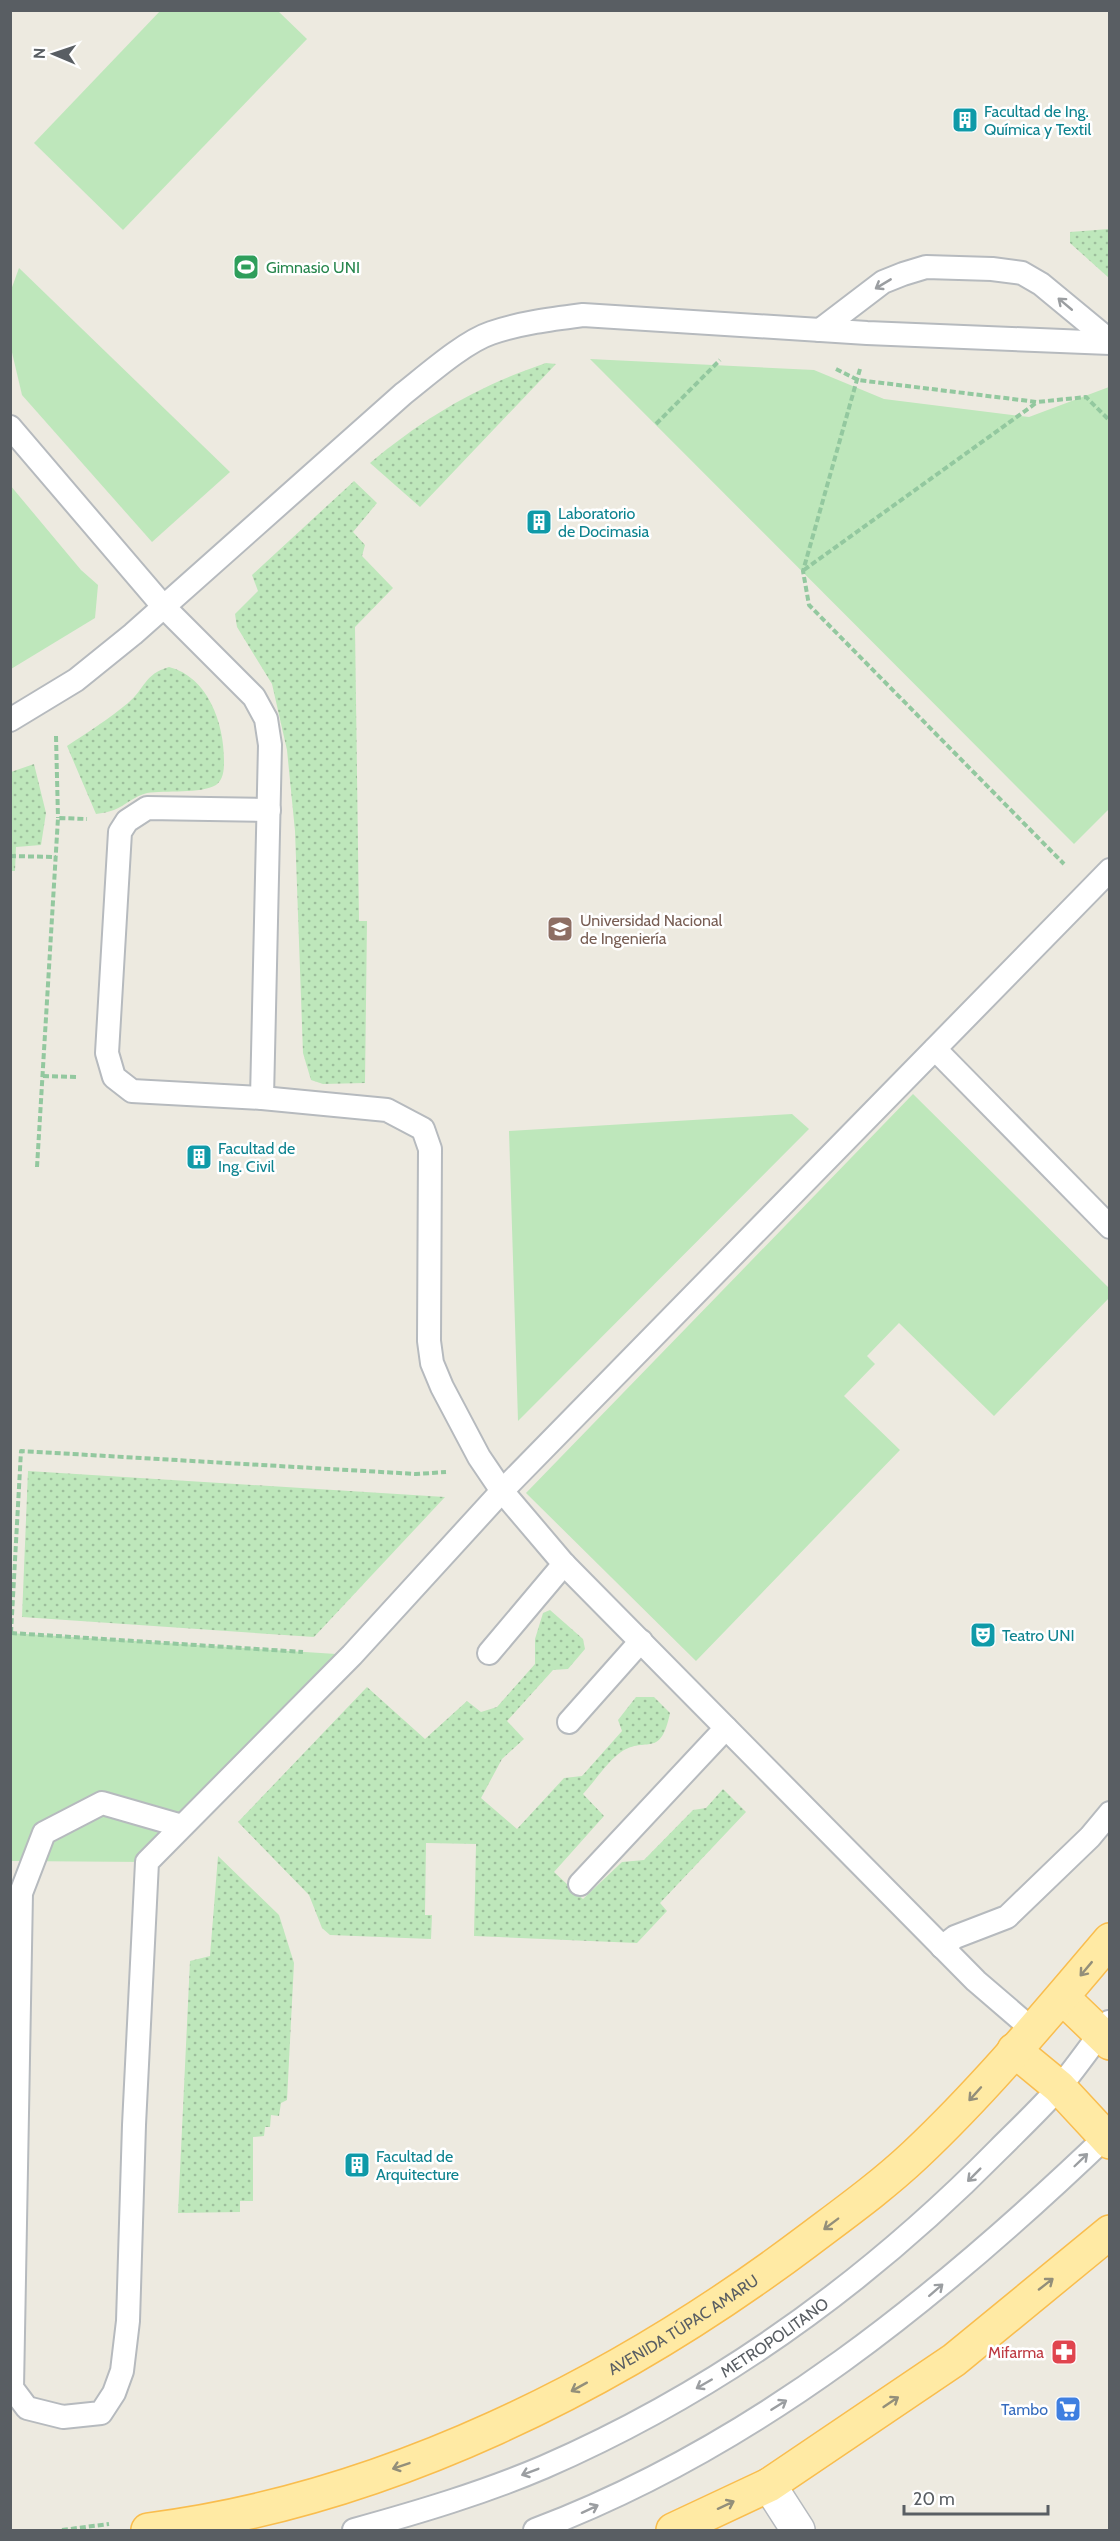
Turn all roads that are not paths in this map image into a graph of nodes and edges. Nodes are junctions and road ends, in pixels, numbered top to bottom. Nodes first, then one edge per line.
1 (820, 330) junction
2 (1110, 342) edge
3 (10, 428) edge
4 (163, 606) junction
5 (10, 720) edge
6 (269, 810) junction
7 (1110, 870) edge
8 (935, 1049) junction
9 (262, 1098) junction
10 (1110, 1227) edge
11 (502, 1491) junction
12 (564, 1564) junction
13 (641, 1641) junction
14 (489, 1653) dead end
15 (569, 1722) dead end
16 (726, 1728) junction
17 (1110, 1813) edge
18 (182, 1826) junction
19 (580, 1884) dead end
20 (1110, 1941) edge
21 (942, 1947) junction
22 (1062, 1997) junction
23 (1106, 2033) edge
24 (1024, 2040) junction
25 (1059, 2087) junction
26 (1108, 2137) edge
27 (1110, 2232) edge
28 (769, 2485) junction
29 (148, 2530) edge
30 (354, 2530) edge
31 (536, 2530) edge
32 (673, 2530) edge
33 (798, 2530) edge

1 - 2 lane
2 -> 1 lane
1 - 4 lane
3 - 4 lane
4 - 5 lane
4 - 6 lane
6 - 9 lane
6 - 9 lane
7 - 8 lane
8 - 10 lane
8 - 11 lane
9 - 11 lane
11 - 12 lane
11 - 18 lane
12 - 13 lane
12 - 14 lane
13 - 15 lane
13 - 16 lane
16 - 19 lane
16 - 21 lane
17 - 21 lane
18 - 18 lane
20 -> 22 main road, AVENIDA TÚPAC AMARU
21 - 24 lane
22 - 23 main road
22 - 24 main road, AVENIDA TÚPAC AMARU
23 - 25 lane, METROPOLITANO
24 - 25 main road
24 -> 29 main road, AVENIDA TÚPAC AMARU
25 - 26 main road
25 -> 30 lane, METROPOLITANO
31 -> 26 lane
28 -> 27 main road
32 -> 28 main road
28 - 33 street

